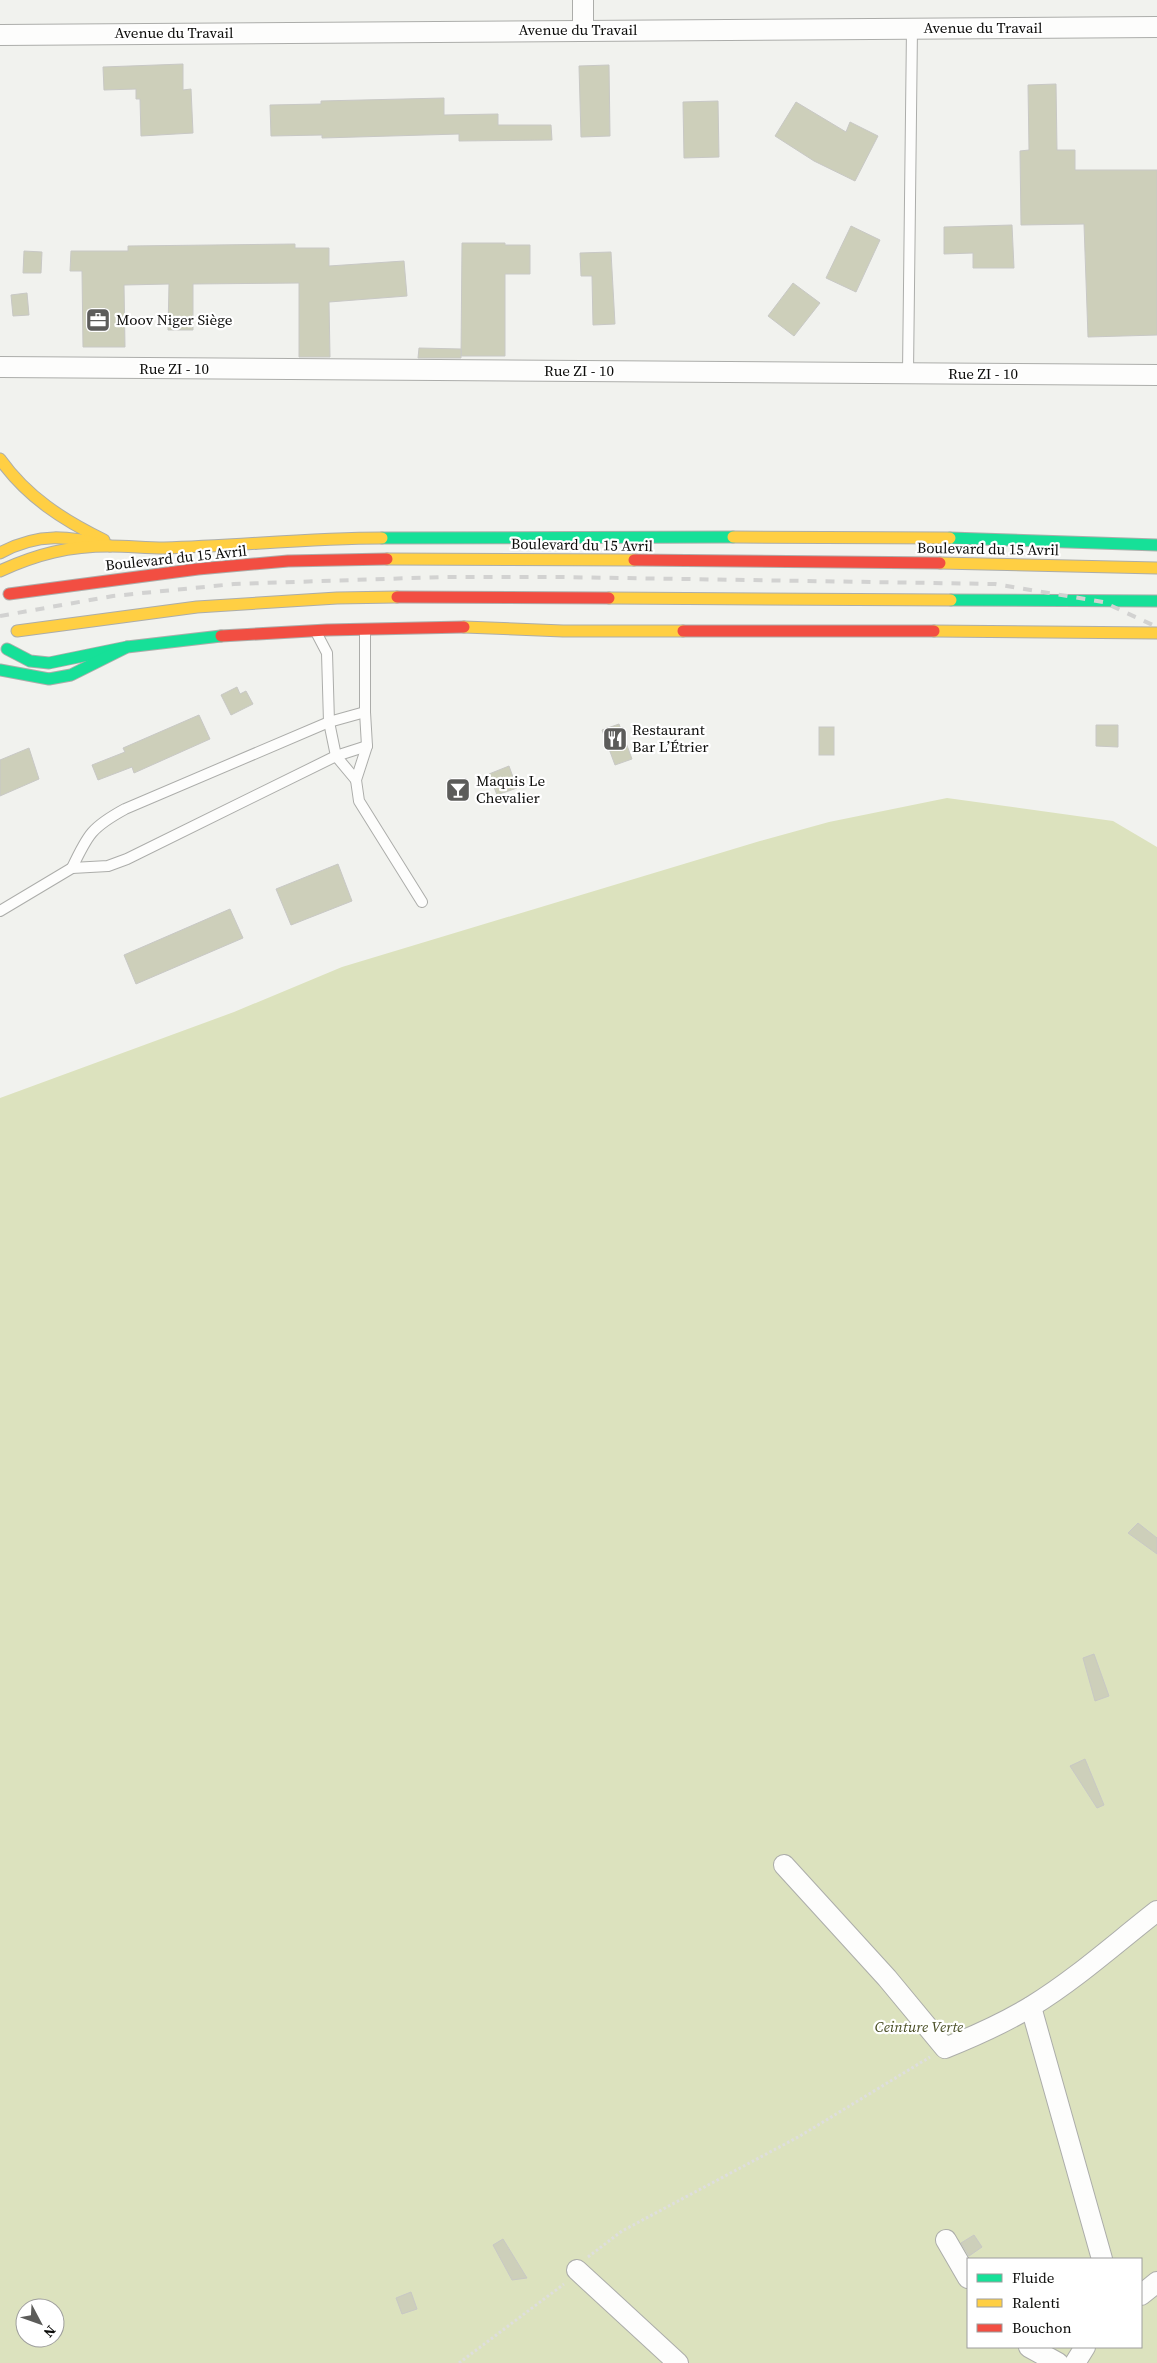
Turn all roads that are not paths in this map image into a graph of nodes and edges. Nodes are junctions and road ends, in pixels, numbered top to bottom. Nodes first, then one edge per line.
1 (583, 0) edge
2 (1157, 27) edge
3 (912, 28) junction
4 (583, 30) junction
5 (0, 35) edge
6 (0, 368) edge
7 (908, 373) junction
8 (1157, 375) edge
9 (0, 459) edge
10 (1157, 545) edge
11 (115, 546) junction
12 (0, 553) edge
13 (1157, 568) edge
14 (0, 571) edge
15 (1, 585) edge
16 (10, 594) junction
17 (1157, 601) edge
18 (14, 605) dead end
19 (17, 617) dead end
20 (365, 629) junction
21 (17, 631) junction
22 (316, 631) junction
23 (1157, 633) edge
24 (127, 647) junction
25 (4, 653) edge
26 (0, 670) edge
27 (365, 712) junction
28 (329, 722) junction
29 (367, 746) junction
30 (336, 756) junction
31 (356, 780) junction
32 (72, 868) junction
33 (422, 902) dead end
34 (0, 911) edge
35 (784, 1866) dead end
36 (1157, 1911) edge
37 (1031, 2007) junction
38 (946, 2240) dead end
39 (1102, 2258) edge
40 (577, 2270) road end
41 (967, 2276) edge
42 (1157, 2282) edge
43 (1142, 2294) edge
44 (1031, 2348) edge
45 (1084, 2348) edge
46 (678, 2363) edge
47 (1058, 2363) edge
48 (1075, 2363) edge

1 - 4 street
2 - 3 street, Avenue du Travail
3 - 4 street, Avenue du Travail
3 - 7 lane
4 - 5 street, Avenue du Travail
6 - 7 street, Rue ZI - 10
7 - 8 street, Rue ZI - 10
9 - 11 main road
10 - 11 main road, Boulevard du 15 Avril
11 - 12 main road
11 - 14 main road
13 - 16 main road, Boulevard du 15 Avril
15 - 16 main road
16 - 18 main road
17 - 21 main road
19 - 21 main road
20 - 22 main road
20 - 23 main road
20 - 27 lane
21 - 25 main road
22 - 24 main road
22 - 28 lane
24 - 25 main road
24 - 26 main road
27 - 28 lane
27 - 29 lane
28 - 30 lane
28 - 32 lane
29 - 30 lane
29 - 31 lane
30 - 31 lane
30 - 32 lane
31 - 33 lane
32 - 34 lane
35 - 37 street
36 - 37 street
37 - 39 street
38 - 41 street
40 - 46 street
42 - 43 street
44 - 47 street
45 - 48 street

